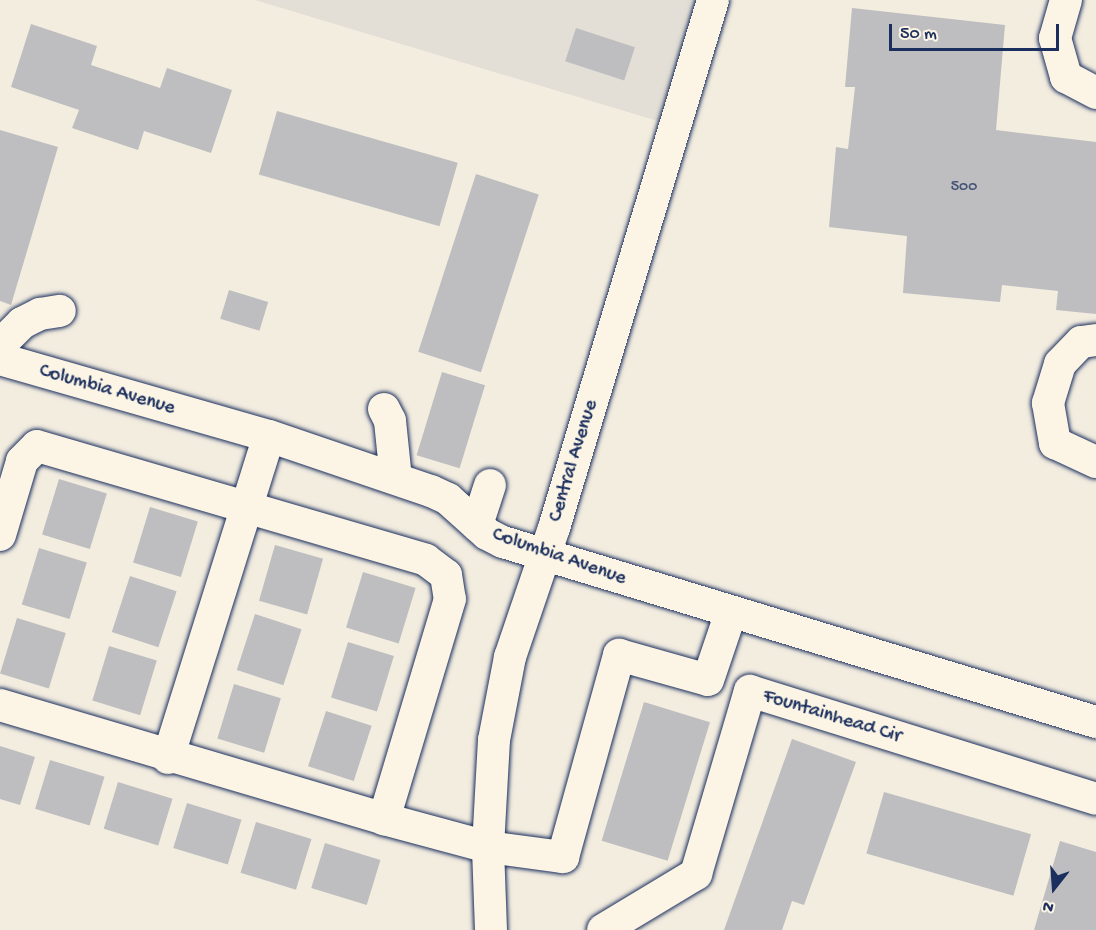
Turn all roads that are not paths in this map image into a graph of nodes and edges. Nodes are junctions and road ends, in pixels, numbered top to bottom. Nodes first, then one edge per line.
1 (714, 0) edge
2 (1066, 0) edge
3 (1096, 93) edge
4 (60, 311) dead end
5 (1096, 340) edge
6 (0, 345) edge
7 (0, 359) edge
8 (384, 409) dead end
9 (268, 436) junction
10 (1096, 462) edge
11 (396, 479) junction
12 (490, 484) dead end
13 (244, 507) junction
14 (477, 525) junction
15 (0, 535) edge
16 (543, 555) junction
17 (731, 612) junction
18 (0, 705) edge
19 (1096, 722) edge
20 (168, 758) junction
21 (1096, 799) edge
22 (384, 819) junction
23 (488, 847) junction
24 (490, 930) edge
25 (603, 930) edge

1 - 16 street, Central Avenue
2 - 3 street
4 - 6 street
5 - 10 street
7 - 9 street, Columbia Avenue
8 - 11 street
9 - 11 street, Columbia Avenue
9 - 13 street
11 - 14 street, Columbia Avenue
12 - 14 street
13 - 15 street
13 - 20 street
13 - 22 street
14 - 16 street, Columbia Avenue
16 - 17 street, Columbia Avenue
16 - 23 street, Central Avenue
17 - 19 street, Columbia Avenue
17 - 23 street
18 - 20 street
20 - 22 street
21 - 25 street, Fountainhead Cir
22 - 23 street
23 - 24 street, Central Avenue

